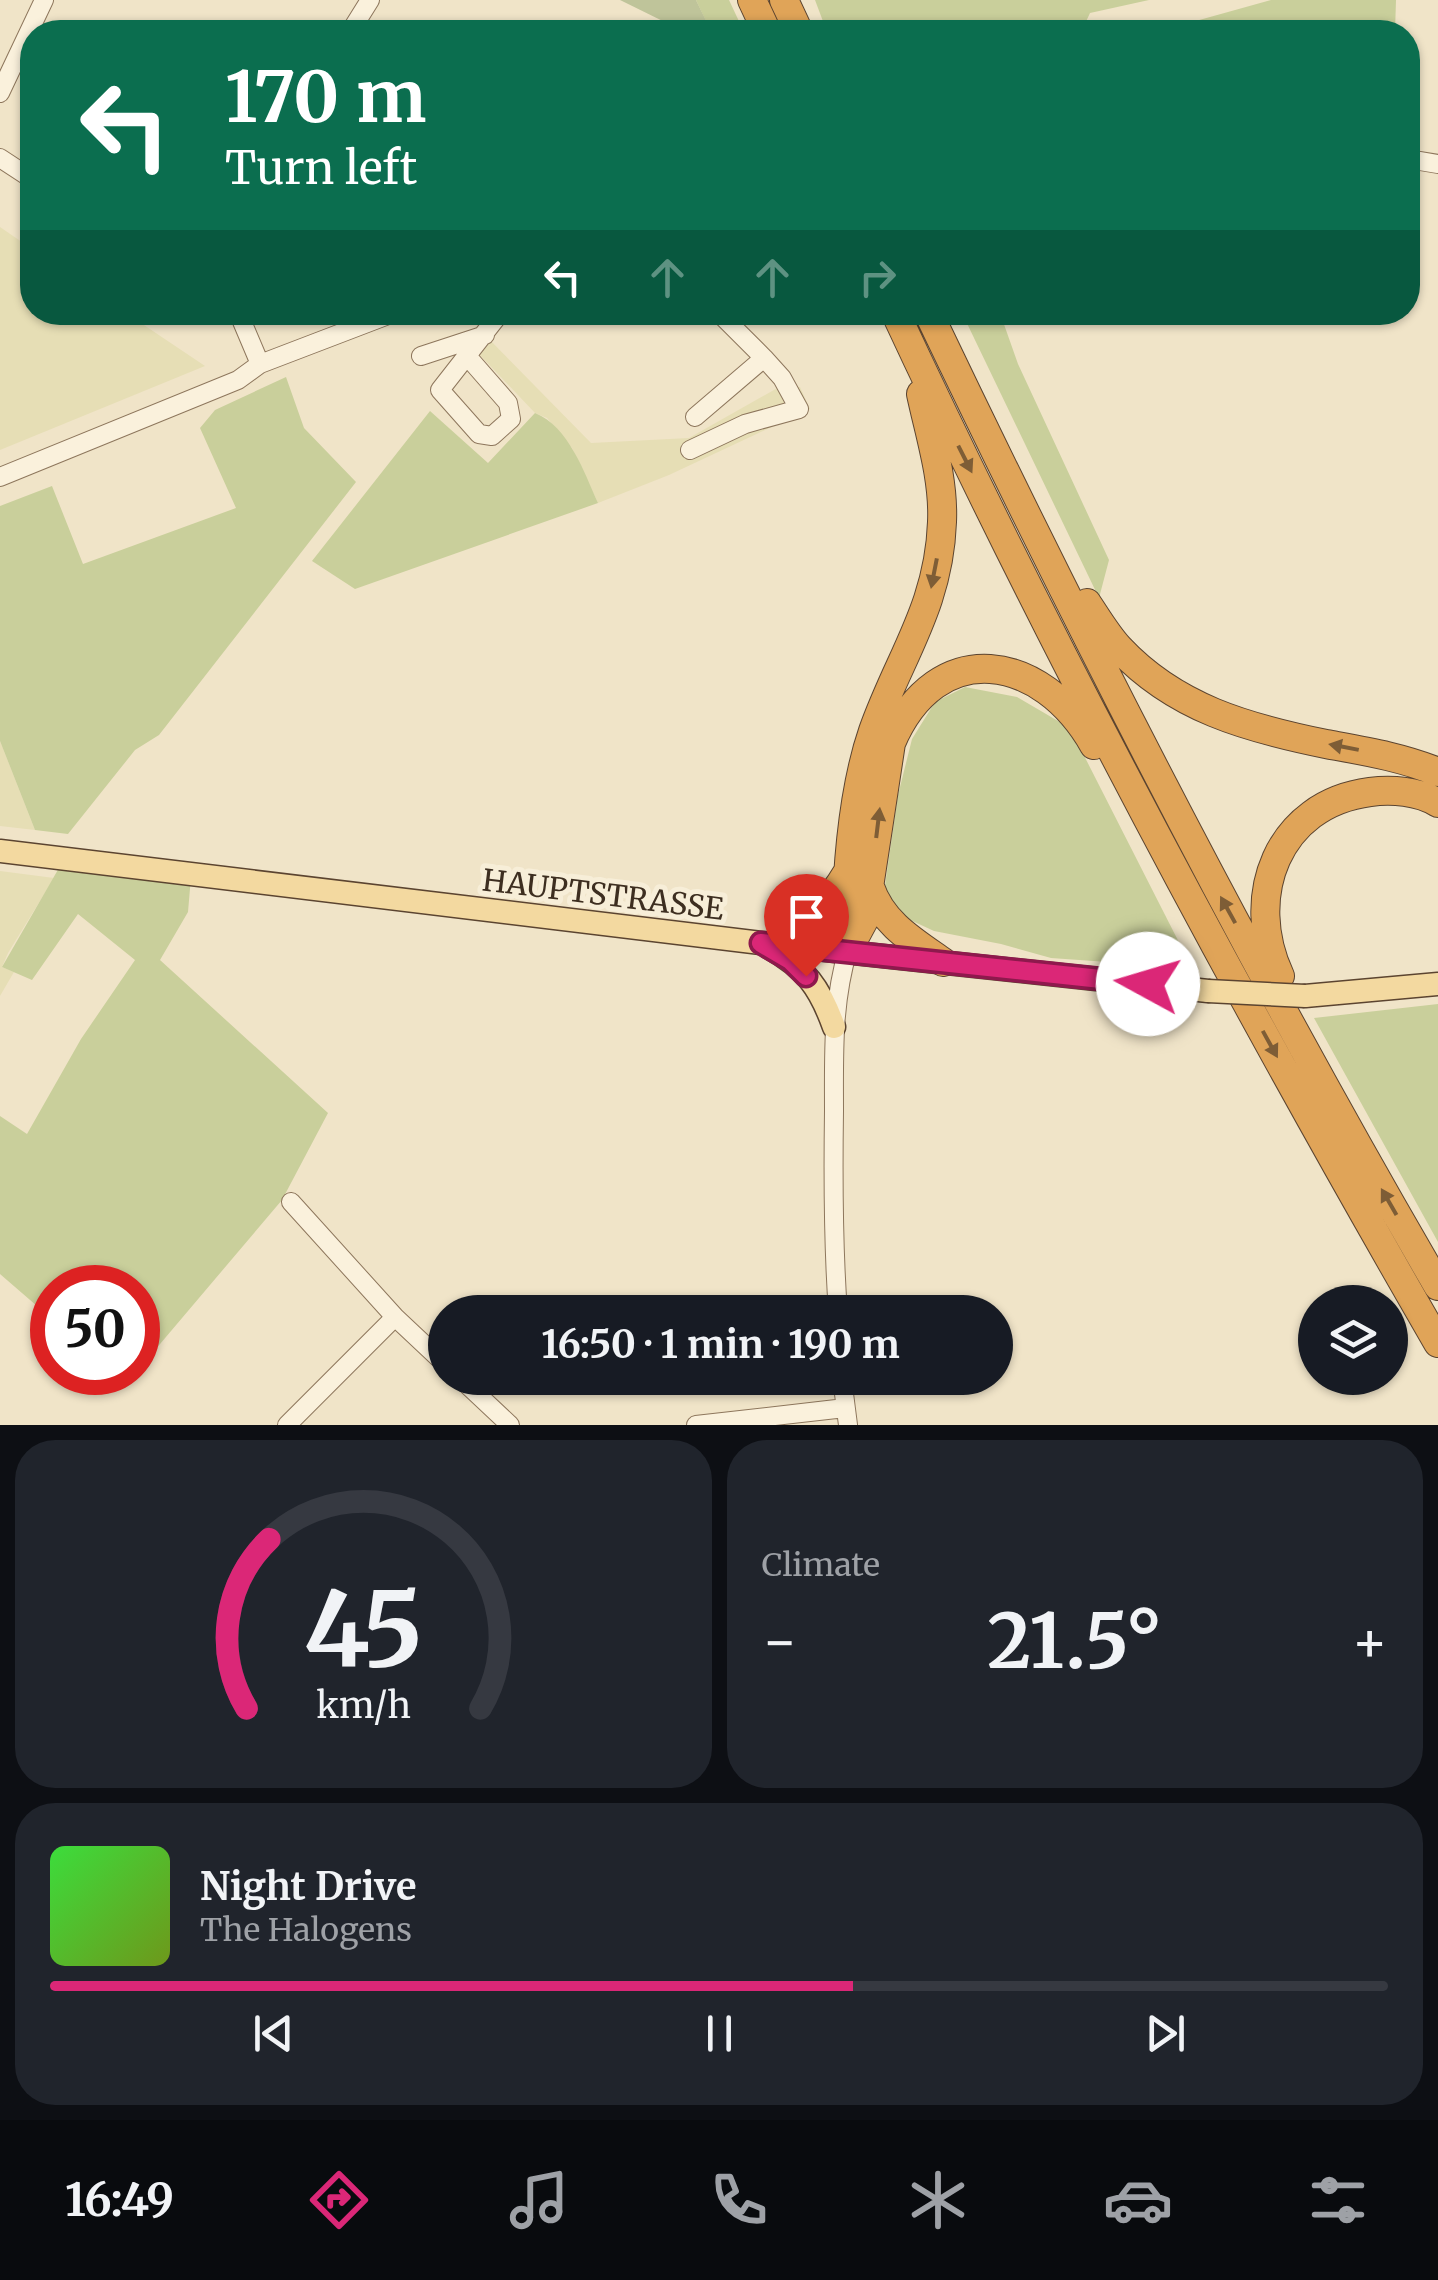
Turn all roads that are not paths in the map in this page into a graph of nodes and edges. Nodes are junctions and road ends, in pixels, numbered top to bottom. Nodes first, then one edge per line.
1 (20, 51) edge
2 (0, 93) edge
3 (244, 325) edge
4 (362, 325) edge
5 (492, 325) edge
6 (731, 325) edge
7 (901, 325) edge
8 (934, 325) edge
9 (485, 335) junction
10 (908, 340) junction
11 (421, 356) dead end
12 (467, 356) dead end
13 (764, 358) junction
14 (260, 364) junction
15 (695, 418) dead end
16 (690, 450) dead end
17 (0, 477) edge
18 (1014, 492) junction
19 (1438, 772) edge
20 (1438, 802) edge
21 (1157, 836) junction
22 (0, 851) edge
23 (859, 880) junction
24 (769, 944) junction
25 (848, 950) junction
26 (943, 962) junction
27 (1438, 984) edge
28 (834, 1027) junction
29 (1309, 1056) junction
30 (291, 1202) dead end
31 (1438, 1286) edge
32 (837, 1295) edge
33 (395, 1317) junction
34 (1438, 1343) edge
35 (428, 1348) edge
36 (478, 1395) edge
37 (846, 1416) edge
38 (287, 1425) edge
39 (510, 1425) edge
40 (696, 1425) edge

1 - 2 street
3 - 14 street
4 - 14 street
5 - 9 street
6 - 13 street
7 - 10 highway
8 - 18 highway
9 - 11 street
9 - 12 street
10 -> 21 highway
10 -> 23 highway
13 - 15 street
13 - 16 street
14 - 17 street
19 -> 18 highway
29 -> 18 highway
20 - 29 highway
23 -> 21 highway
21 -> 34 highway
22 - 24 main road, HAUPTSTRASSE
23 - 24 highway
23 - 25 highway
23 - 26 highway
24 - 25 main road, HAUPTSTRASSE
24 - 28 main road
25 - 26 main road, HAUPTSTRASSE
25 - 28 street
26 - 27 main road, HAUPTSTRASSE, bridge
28 - 32 street
31 -> 29 highway
30 - 33 street
33 - 35 street
33 - 38 street
36 - 39 street
37 - 40 street

